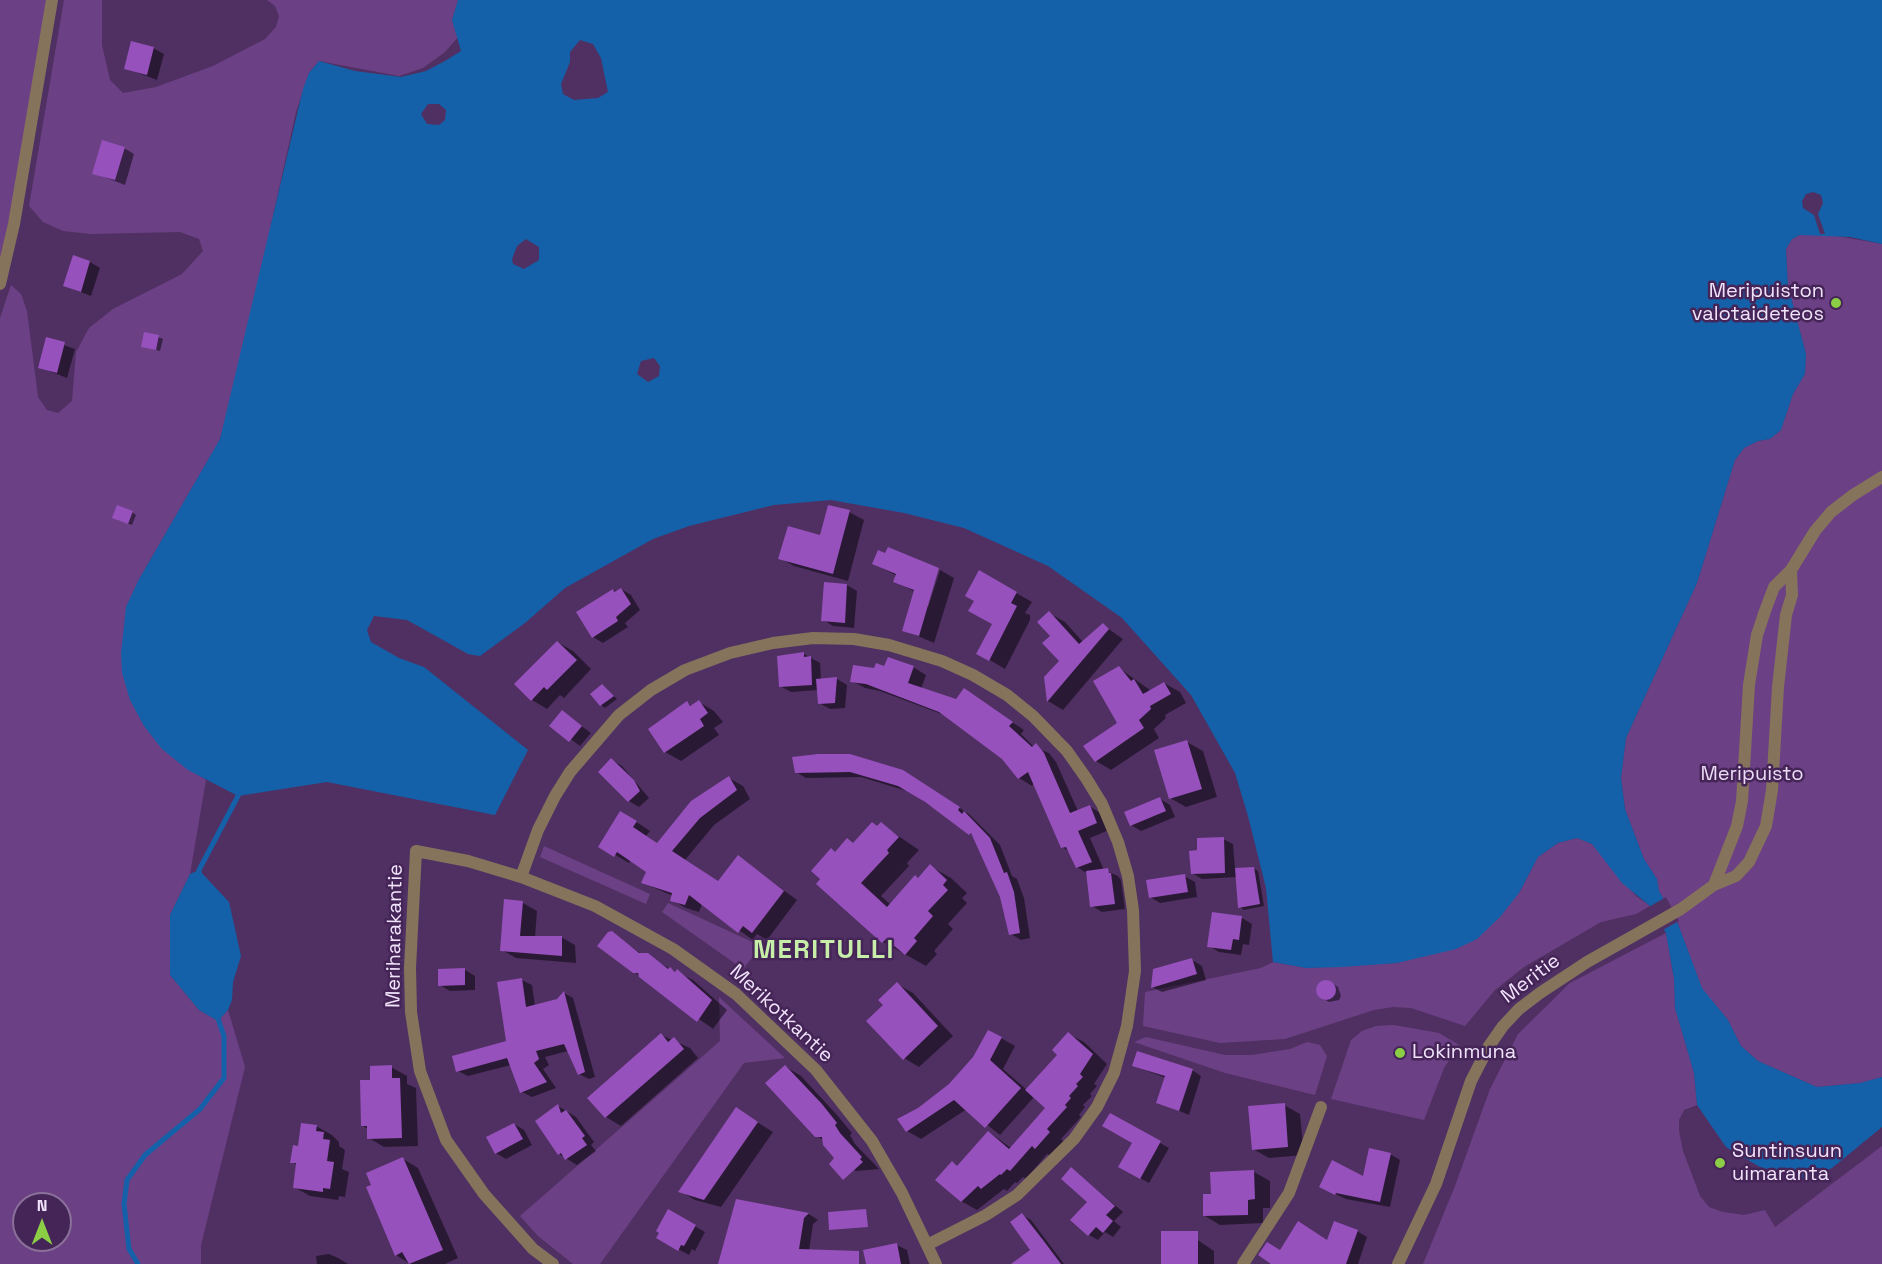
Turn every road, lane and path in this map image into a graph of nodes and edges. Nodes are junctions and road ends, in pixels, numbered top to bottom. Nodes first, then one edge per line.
1 (52, 0) edge
2 (0, 284) edge
3 (1882, 477) edge
4 (1791, 570) junction
5 (416, 851) joint
6 (521, 877) junction
7 (1714, 885) junction
8 (1321, 1107) dead end
9 (927, 1245) junction
10 (553, 1264) edge
11 (936, 1264) edge
12 (1243, 1264) edge
13 (1398, 1264) edge

1 - 2 street
3 - 4 street
4 - 7 street
4 - 7 street, Meritie
5 - 6 street, Merikotkantie
5 - 10 street, Meriharakantie
6 - 9 street, Merikotkantie
6 - 9 street
7 - 13 street, Meritie
8 - 12 street
9 - 11 street, Merikotkantie

